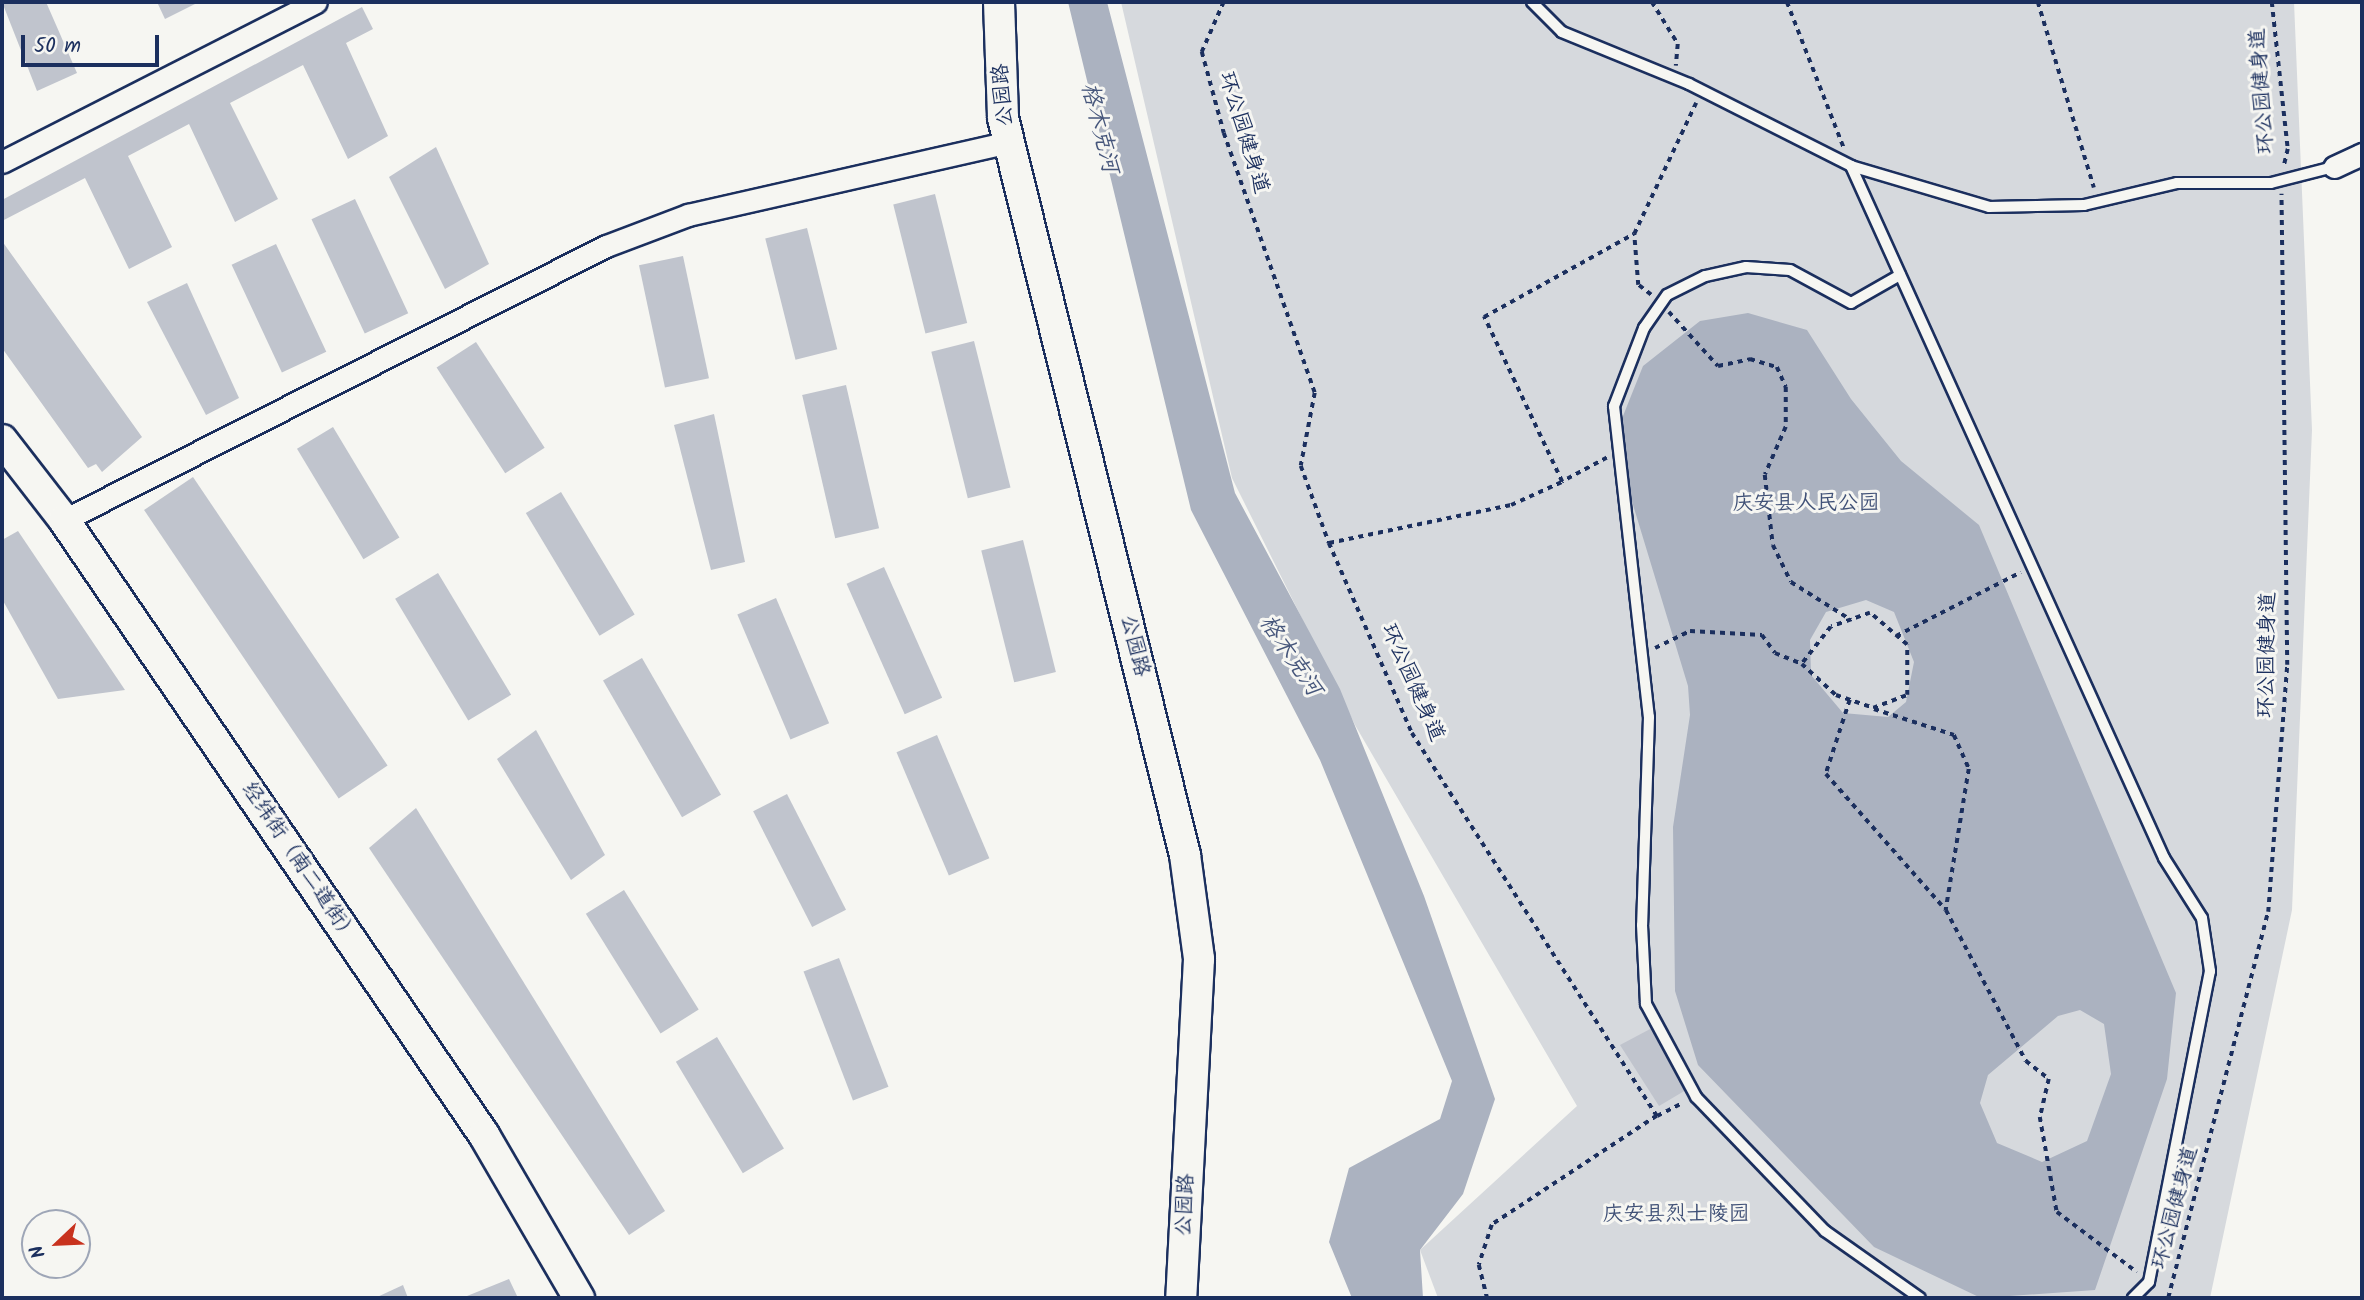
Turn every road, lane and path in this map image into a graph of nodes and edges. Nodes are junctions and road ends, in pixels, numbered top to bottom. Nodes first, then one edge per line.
1 (316, 2) edge
2 (999, 2) edge
3 (1224, 2) edge
4 (1532, 2) edge
5 (1651, 2) edge
6 (1787, 2) edge
7 (2038, 2) edge
8 (2272, 2) edge
9 (1674, 78) junction
10 (1702, 91) junction
11 (1009, 142) junction
12 (2362, 154) edge
13 (2, 162) edge
14 (1851, 166) junction
15 (2334, 167) joint
16 (2280, 181) junction
17 (2098, 202) junction
18 (1634, 234) junction
19 (1900, 275) junction
20 (1662, 302) junction
21 (2, 440) edge
22 (1621, 451) junction
23 (1562, 482) junction
24 (64, 520) junction
25 (1329, 543) junction
26 (2032, 567) junction
27 (1851, 620) junction
28 (1896, 636) junction
29 (1643, 653) junction
30 (1802, 664) junction
31 (1850, 700) junction
32 (1873, 708) junction
33 (1946, 910) junction
34 (1696, 1097) junction
35 (1657, 1116) junction
36 (2150, 1282) junction
37 (579, 1298) edge
38 (1181, 1298) edge
39 (1487, 1298) edge
40 (1920, 1298) edge
41 (2133, 1298) edge
42 (2168, 1298) edge

1 - 13 street
2 - 11 street, 公园路
3 - 25 path, 环公园健身道
4 - 9 lane
5 - 9 path
6 - 14 path
7 - 17 path
8 - 16 path, 环公园健身道
9 - 10 lane
10 - 14 lane
10 - 18 path
11 - 24 street
11 - 38 street, 公园路
12 - 15 street
14 - 17 lane
14 - 19 lane
15 - 16 lane
16 - 17 lane
16 - 42 path, 环公园健身道
18 - 20 path
18 - 23 path
19 - 20 lane
19 - 26 lane
20 - 22 lane
20 - 27 path
21 - 24 street, 经纬街（南二道街）
22 - 23 path
22 - 29 lane
23 - 25 path
24 - 37 street, 经纬街（南二道街）
25 - 35 path, 环公园健身道
26 - 28 path
26 - 36 lane
27 - 28 path
27 - 30 path
28 - 32 path
29 - 30 path
29 - 34 lane
30 - 31 path
31 - 32 path
31 - 33 path
32 - 33 path
33 - 36 path
34 - 35 path
34 - 40 lane
35 - 39 path
36 - 41 lane

